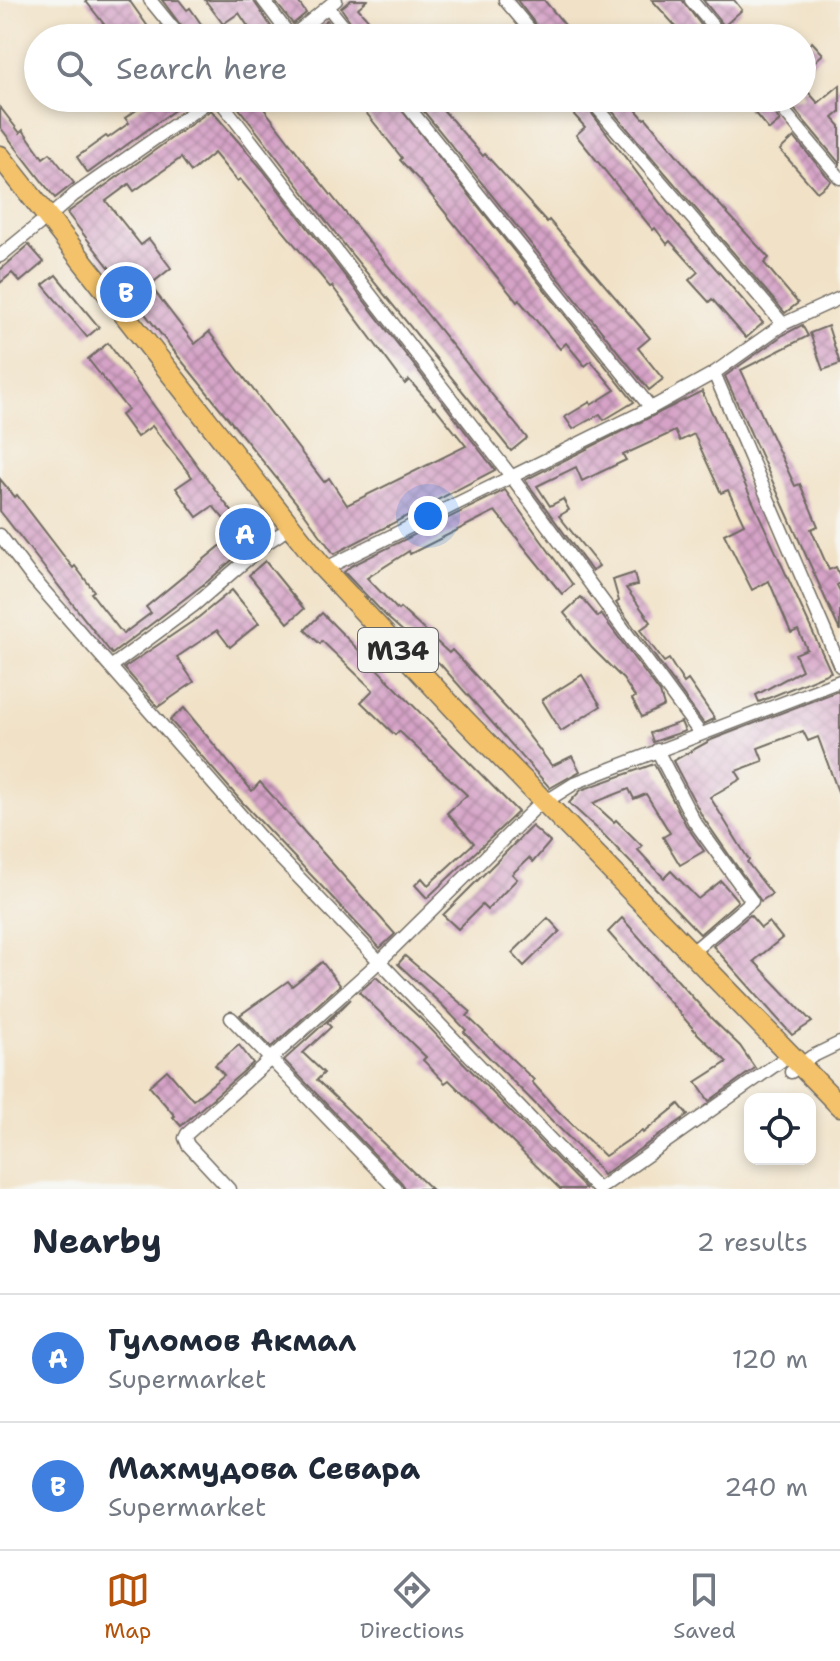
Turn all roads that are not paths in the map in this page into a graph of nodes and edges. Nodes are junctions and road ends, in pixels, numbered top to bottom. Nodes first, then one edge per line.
1 (150, 0) edge
2 (263, 0) edge
3 (505, 0) edge
4 (691, 0) edge
5 (332, 4) edge
6 (170, 24) edge
7 (281, 24) edge
8 (308, 24) edge
9 (344, 24) edge
10 (525, 24) edge
11 (711, 24) edge
12 (196, 112) edge
13 (227, 112) edge
14 (412, 112) edge
15 (601, 112) edge
16 (785, 112) edge
17 (0, 156) edge
18 (0, 173) edge
19 (840, 178) edge
20 (44, 221) junction
21 (0, 256) edge
22 (840, 298) edge
23 (783, 324) junction
24 (714, 373) junction
25 (651, 408) junction
26 (511, 476) junction
27 (280, 534) junction
28 (0, 535) edge
29 (324, 569) junction
30 (112, 666) junction
31 (840, 666) edge
32 (840, 681) edge
33 (700, 733) junction
34 (657, 750) junction
35 (540, 805) junction
36 (691, 953) junction
37 (380, 961) junction
38 (231, 1018) dead end
39 (840, 1043) edge
40 (269, 1059) junction
41 (791, 1066) junction
42 (840, 1106) edge
43 (840, 1122) edge
44 (229, 1189) edge
45 (396, 1189) edge
46 (599, 1189) edge

1 - 6 street
2 - 7 street
3 - 10 street
4 - 11 street
5 - 8 street
5 - 9 street
12 - 20 street
13 - 26 street
14 - 25 street
15 - 23 street
16 - 19 street
17 - 20 main road, M34
18 - 20 main road, M34
20 - 21 street
20 - 27 main road, M34
20 - 29 main road, M34
22 - 23 street
23 - 24 street
24 - 25 street
24 - 31 street
25 - 26 street
26 - 29 street
26 - 33 street
27 - 30 street
27 - 35 main road, M34
28 - 30 street
29 - 35 main road, M34
30 - 37 street
32 - 33 street
33 - 34 street
34 - 35 street
34 - 36 street
35 - 36 main road, M34
35 - 37 street
35 - 41 main road, M34
36 - 41 main road, M34
37 - 40 street
37 - 46 street
38 - 40 street
39 - 41 street
40 - 44 street
40 - 45 street
41 - 42 main road, M34
41 - 43 main road, M34
41 - 46 street

